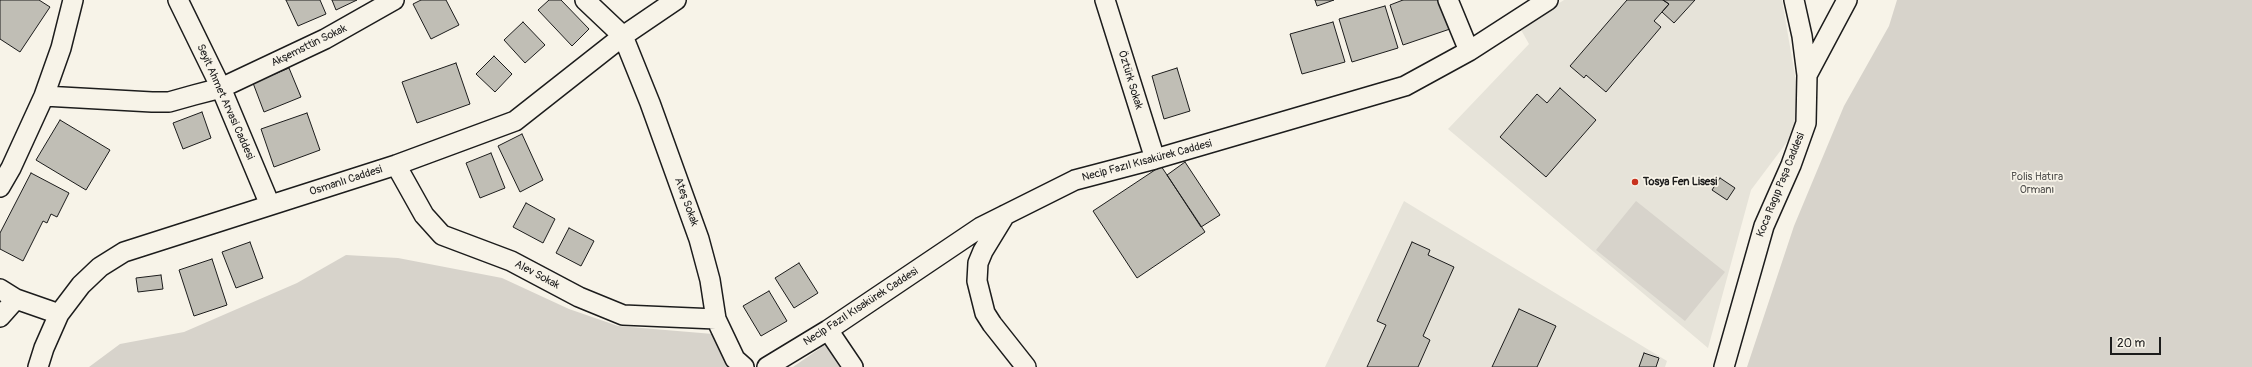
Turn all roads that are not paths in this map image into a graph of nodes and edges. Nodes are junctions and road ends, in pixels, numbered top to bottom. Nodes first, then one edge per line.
1 (73, 0) edge
2 (178, 0) edge
3 (394, 0) edge
4 (585, 0) edge
5 (676, 0) edge
6 (1105, 0) edge
7 (1448, 0) edge
8 (1548, 0) edge
9 (1794, 0) edge
10 (1847, 0) edge
11 (624, 36) junction
12 (1469, 51) junction
13 (1807, 75) junction
14 (221, 88) junction
15 (44, 96) junction
16 (1155, 159) junction
17 (396, 165) junction
18 (0, 187) edge
19 (270, 205) junction
20 (1005, 215) junction
21 (8, 294) edge
22 (59, 314) junction
23 (0, 317) edge
24 (716, 319) junction
25 (828, 330) junction
26 (38, 367) edge
27 (744, 367) edge
28 (768, 367) edge
29 (853, 367) edge
30 (1026, 367) edge
31 (1724, 367) edge

1 - 15 street
2 - 14 street, Seyit Ahmet Arvasi Caddesi
3 - 14 street, Akşemsttin Sokak
4 - 11 street
5 - 11 street, Osmanlı Caddesi
6 - 16 street, Öztürk Sokak
7 - 12 street
8 - 12 street, Necip Fazıl Kısakürek Caddesi
9 - 13 street, Koca Ragıp Paşa Caddesi
10 - 13 street
11 - 17 street, Osmanlı Caddesi
11 - 24 street, Ateş Sokak
12 - 16 street, Necip Fazıl Kısakürek Caddesi
13 - 31 street, Koca Ragıp Paşa Caddesi
14 - 15 street, Akşemsttin Sokak
14 - 19 street, Seyit Ahmet Arvasi Caddesi
15 - 18 street
16 - 20 street, Necip Fazıl Kısakürek Caddesi
17 - 19 street, Osmanlı Caddesi
17 - 24 street, Alev Sokak
19 - 22 street, Osmanlı Caddesi
20 - 25 street, Necip Fazıl Kısakürek Caddesi
20 - 30 street
21 - 22 street
21 - 23 street
22 - 26 street, Osmanlı Caddesi
24 - 27 street, Ateş Sokak
25 - 28 street, Necip Fazıl Kısakürek Caddesi
25 - 29 street

